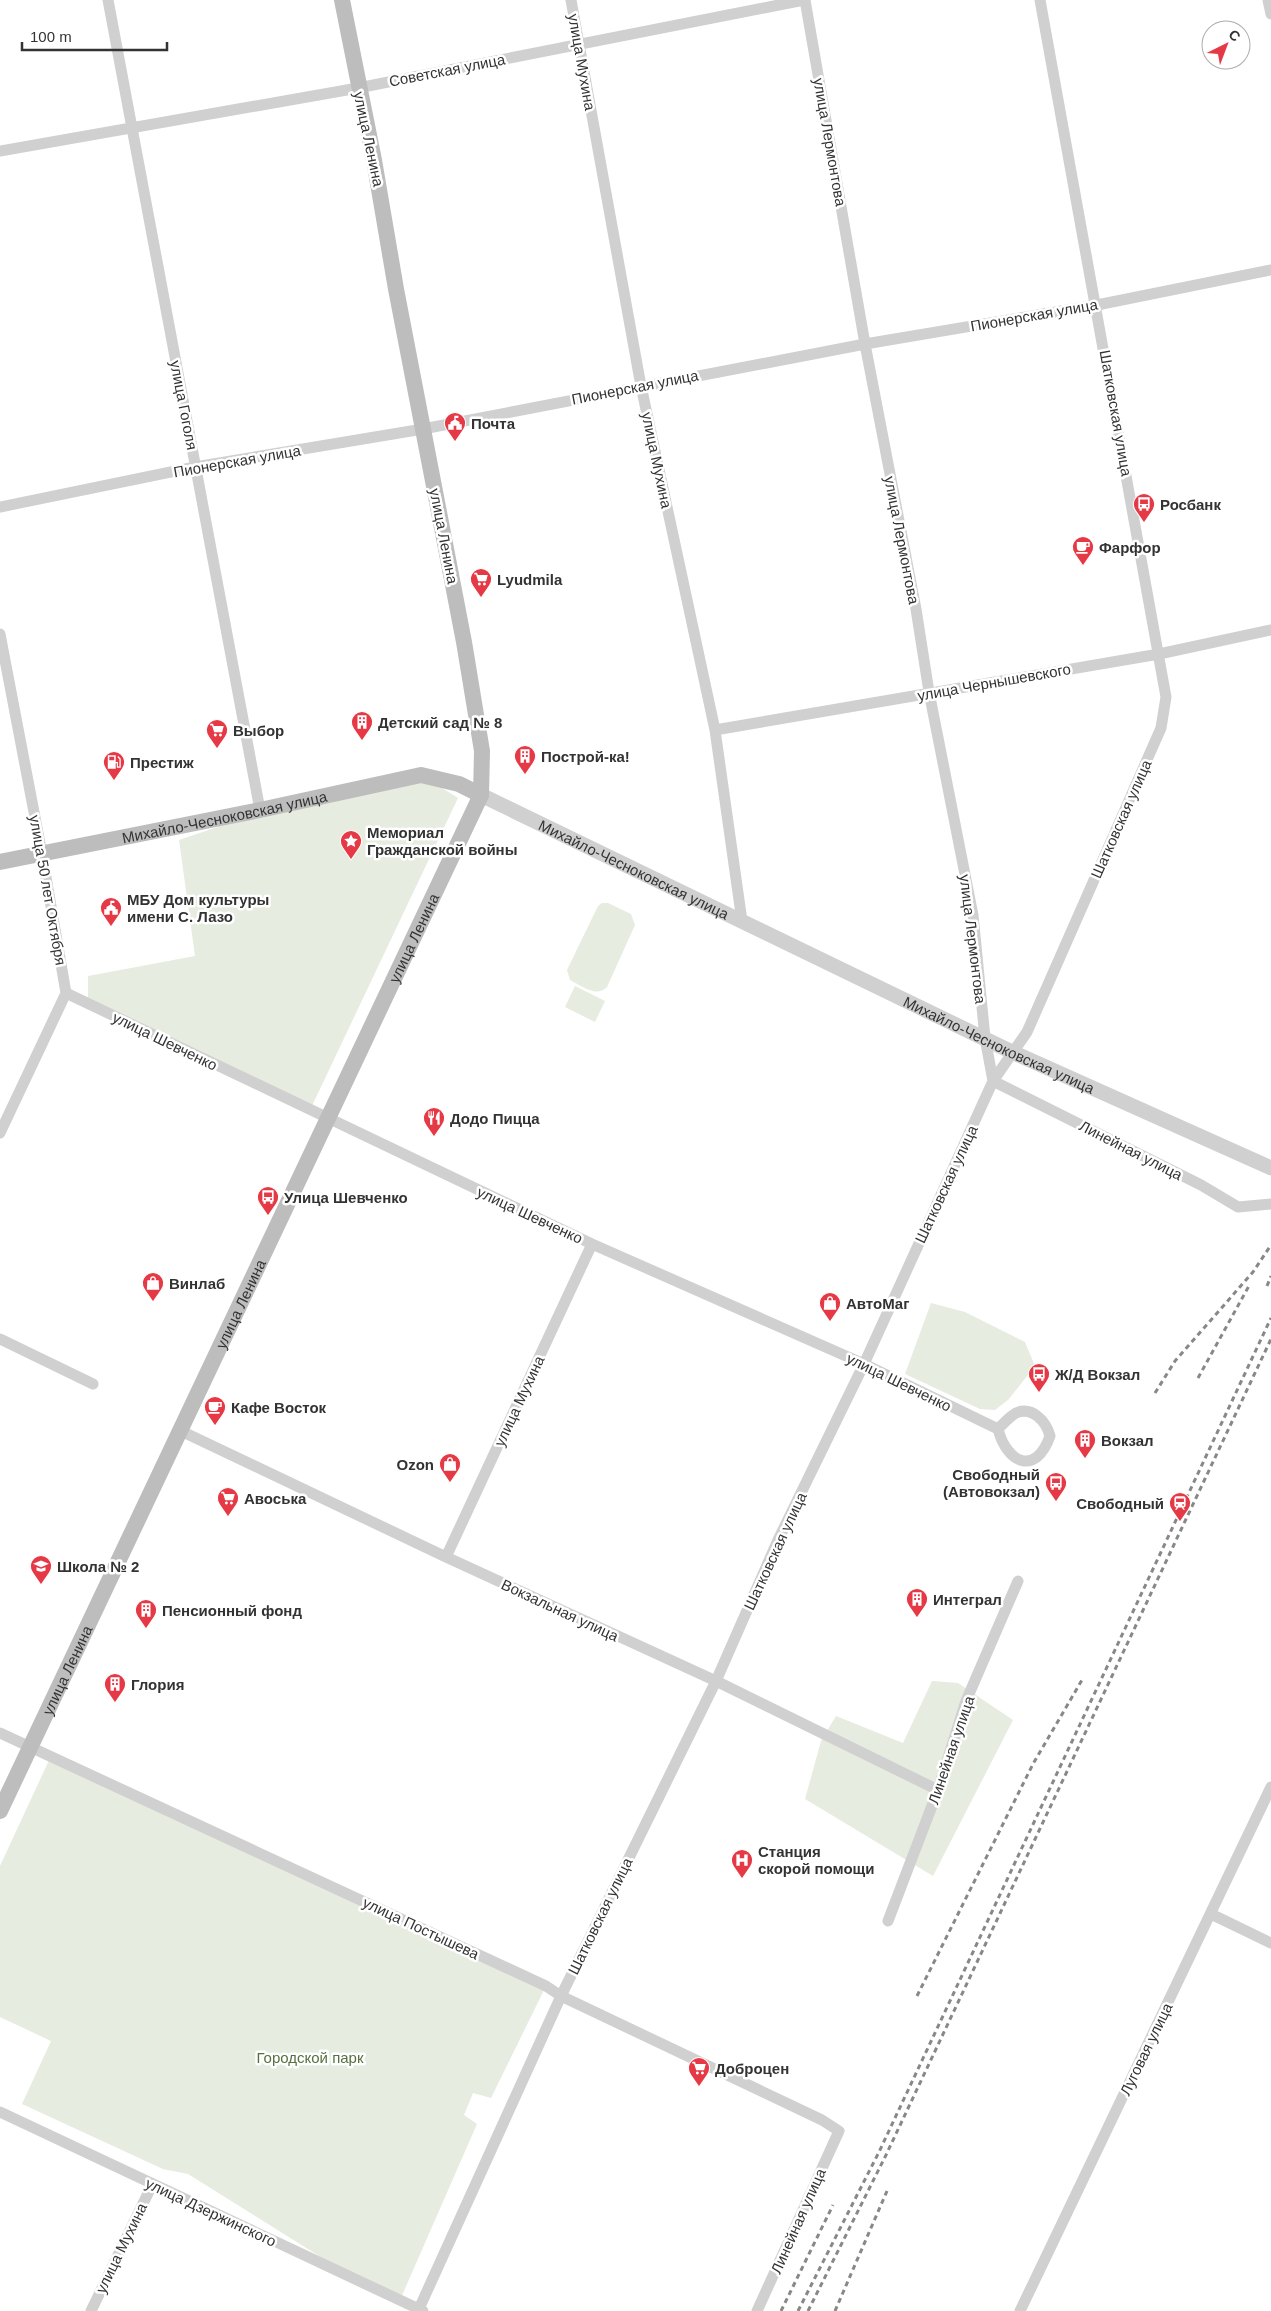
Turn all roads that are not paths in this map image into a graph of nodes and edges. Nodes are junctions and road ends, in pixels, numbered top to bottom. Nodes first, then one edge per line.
1 (108, 0) edge
2 (342, 0) edge
3 (571, 0) edge
4 (804, 0) edge
5 (1040, 0) edge
6 (1268, 0) edge
7 (1271, 14) edge
8 (579, 43) junction
9 (358, 88) junction
10 (132, 127) junction
11 (0, 151) edge
12 (1271, 270) edge
13 (1097, 305) junction
14 (865, 344) junction
15 (641, 386) junction
16 (422, 428) junction
17 (195, 467) junction
18 (0, 507) edge
19 (1271, 630) edge
20 (0, 634) edge
21 (1159, 654) junction
22 (929, 692) junction
23 (715, 730) junction
24 (481, 795) junction
25 (260, 810) junction
26 (42, 854) junction
27 (0, 862) edge
28 (742, 920) junction
29 (66, 993) junction
30 (985, 1038) junction
31 (1012, 1052) junction
32 (993, 1082) junction
33 (329, 1120) junction
34 (0, 1133) edge
35 (1271, 1168) edge
36 (1271, 1204) edge
37 (592, 1244) junction
38 (0, 1339) edge
39 (864, 1364) junction
40 (93, 1384) dead end
41 (998, 1430) junction
42 (182, 1431) junction
43 (446, 1557) junction
44 (1018, 1581) dead end
45 (716, 1681) junction
46 (0, 1732) edge
47 (30, 1746) junction
48 (1271, 1787) edge
49 (938, 1790) junction
50 (0, 1811) edge
51 (1211, 1914) junction
52 (888, 1921) dead end
53 (1271, 1943) edge
54 (562, 1996) junction
55 (0, 2112) edge
56 (839, 2130) joint
57 (152, 2185) junction
58 (420, 2310) edge
59 (91, 2311) edge
60 (757, 2311) edge
61 (1020, 2311) edge

1 - 10 street, улица Гоголя
2 - 9 main road, улица Ленина
3 - 8 street, улица Мухина
4 - 8 street, Советская улица
4 - 14 street, улица Лермонтова
5 - 13 street, Шатковская улица
6 - 7 street
8 - 9 street, Советская улица
8 - 15 street, улица Мухина
9 - 10 street, Советская улица
9 - 16 main road, улица Ленина
10 - 11 street, Советская улица
10 - 17 street, улица Гоголя
12 - 13 street, Пионерская улица
13 - 14 street, Пионерская улица
13 - 21 street, Шатковская улица
14 - 15 street, Пионерская улица
14 - 22 street, улица Лермонтова
15 - 16 street, Пионерская улица
15 - 23 street, улица Мухина
16 - 17 street, Пионерская улица
16 - 24 main road, улица Ленина
17 - 18 street, Пионерская улица
17 - 25 street, улица Гоголя
19 - 21 street, улица Чернышевского
20 - 26 street, улица 50 лет Октября
21 - 22 street, улица Чернышевского
21 - 31 street, Шатковская улица
22 - 23 street, улица Чернышевского
22 - 30 street, улица Лермонтова
23 - 28 street, улица Мухина
24 - 25 main road, Михайло-Чесноковская улица
24 - 28 street, Михайло-Чесноковская улица
24 - 33 main road, улица Ленина
25 - 26 main road, Михайло-Чесноковская улица
26 - 27 main road, Михайло-Чесноковская улица
26 - 29 street, улица 50 лет Октября
28 - 30 street, Михайло-Чесноковская улица
29 - 33 street, улица Шевченко
29 - 34 street
30 - 31 street, Михайло-Чесноковская улица
30 - 32 street, улица Лермонтова
31 - 32 street, Шатковская улица
31 - 35 street, Михайло-Чесноковская улица
32 - 36 street, Линейная улица
32 - 39 street, Шатковская улица
33 - 37 street, улица Шевченко
33 - 42 main road, улица Ленина
37 - 39 street, улица Шевченко
37 - 43 street, улица Мухина
38 - 40 street
39 - 41 street, улица Шевченко
39 - 45 street, Шатковская улица
41 - 41 street
42 - 43 street, Вокзальная улица
42 - 47 main road, улица Ленина
43 - 45 street, Вокзальная улица
44 - 49 street, Линейная улица
45 - 49 street, Вокзальная улица
45 - 54 street, Шатковская улица
46 - 47 street, улица Постышева
47 - 50 main road, улица Ленина
47 - 54 street, улица Постышева
48 - 51 street, Луговая улица
49 - 52 street, Линейная улица
51 - 53 street
51 - 61 street, Луговая улица
54 - 56 street, улица Постышева
54 - 58 street, Шатковская улица
55 - 57 street, улица Дзержинского
56 - 60 street, Линейная улица
57 - 58 street, улица Дзержинского
57 - 59 street, улица Мухина

